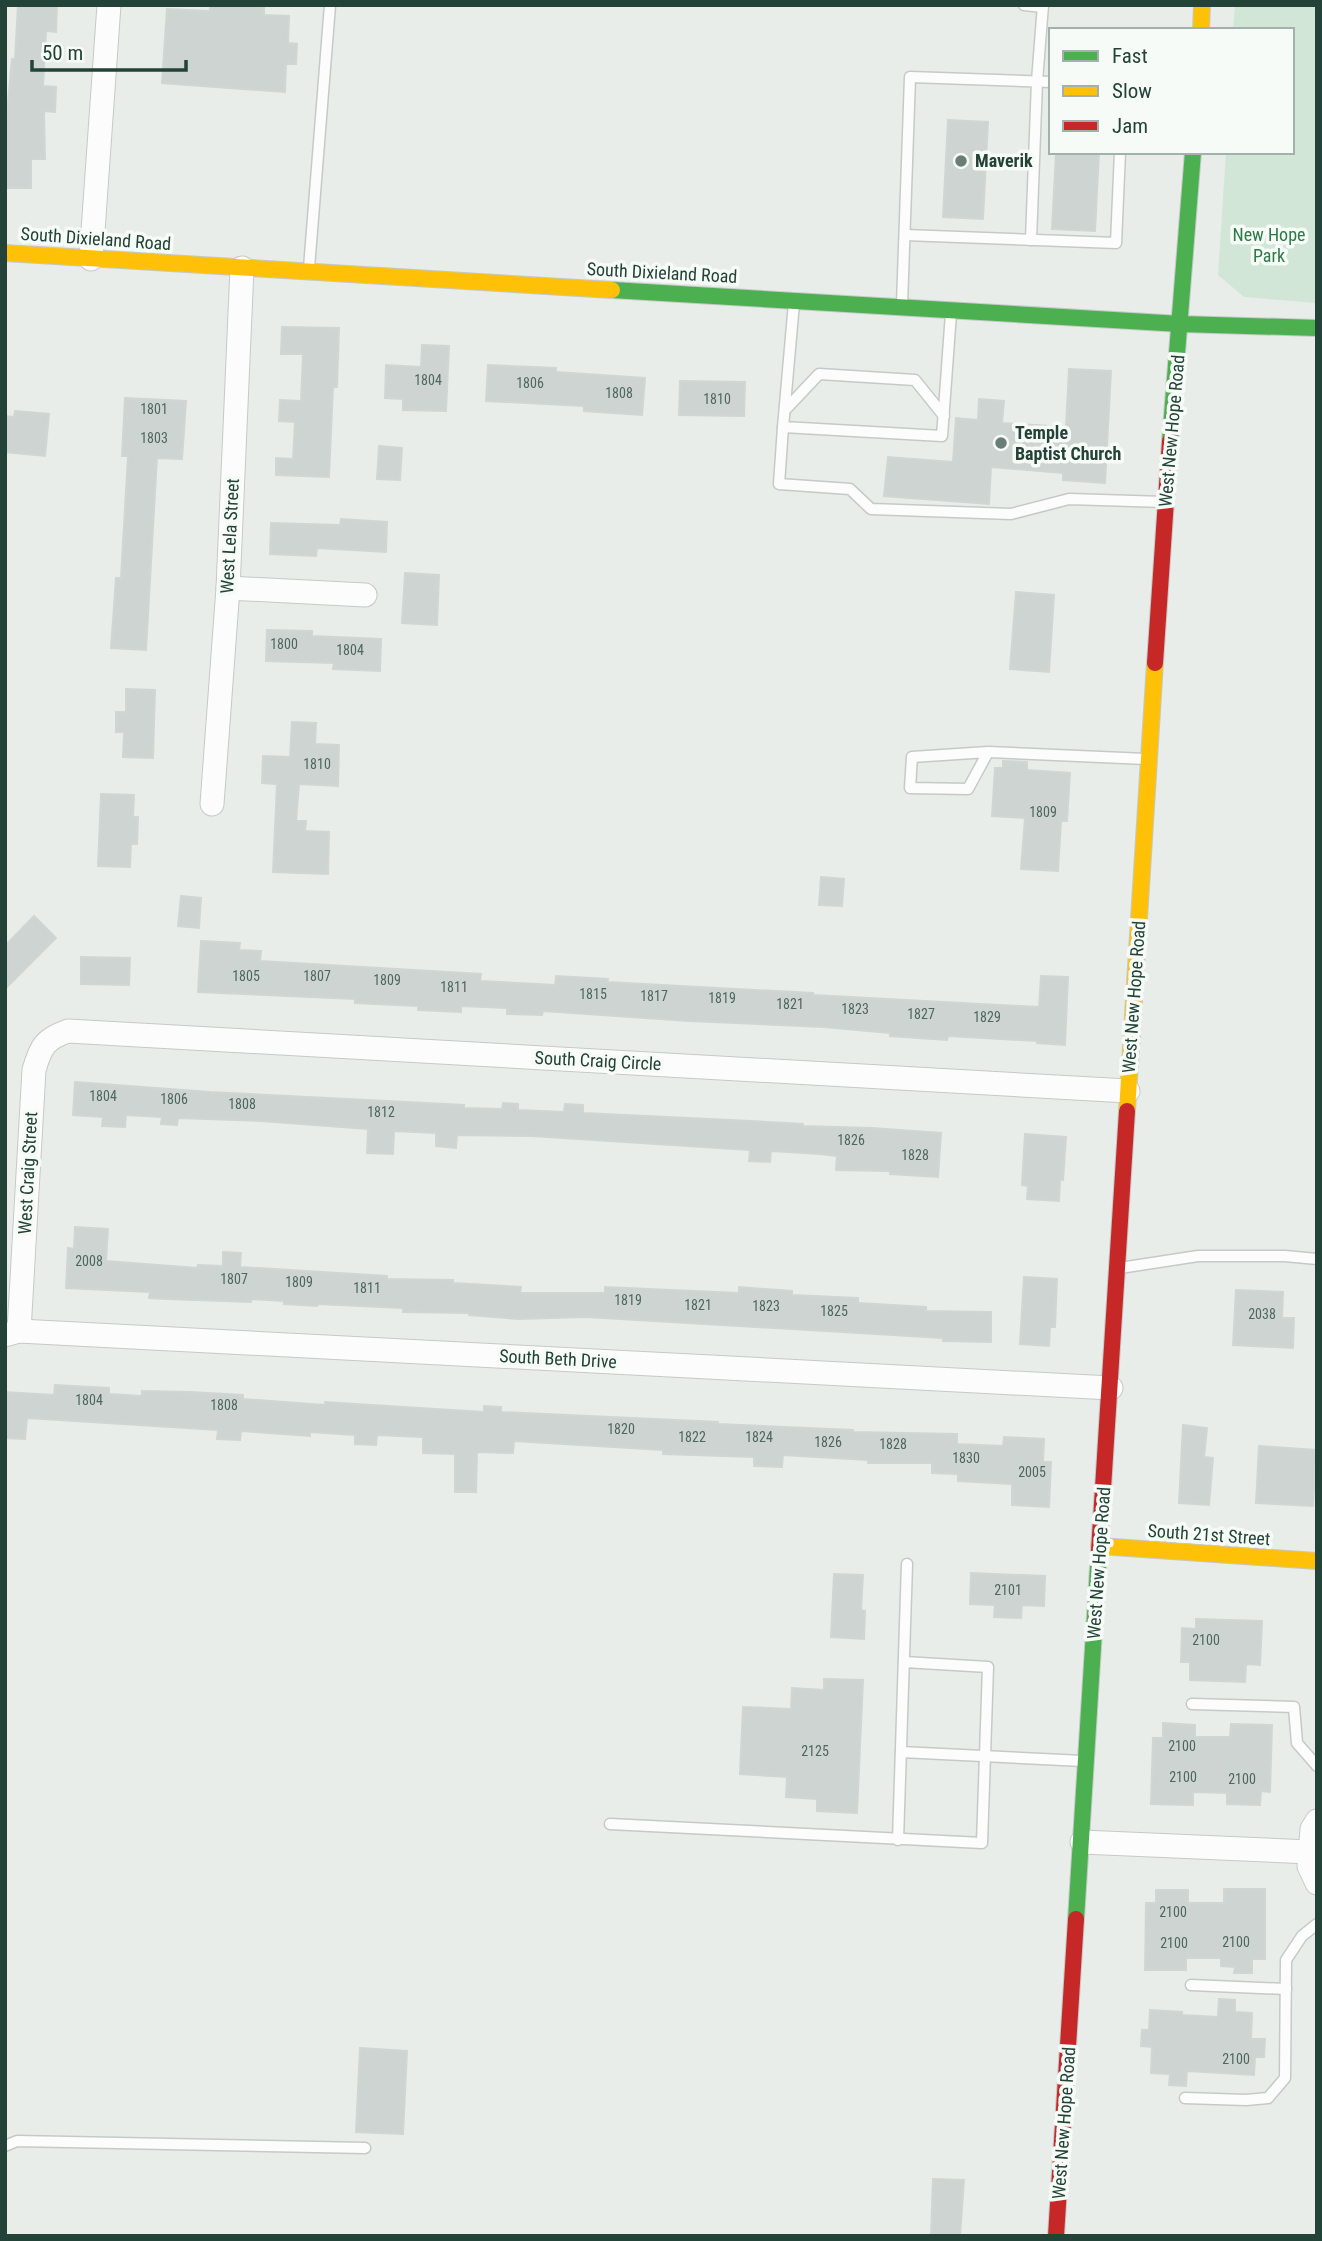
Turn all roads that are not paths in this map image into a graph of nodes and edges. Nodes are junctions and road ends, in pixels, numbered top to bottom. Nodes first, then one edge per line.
1 (109, 5) edge
2 (330, 5) edge
3 (1024, 5) edge
4 (1202, 5) edge
5 (1043, 6) edge
6 (1201, 28) edge
7 (1037, 81) junction
8 (1049, 82) edge
9 (1120, 154) edge
10 (1193, 154) edge
11 (905, 235) junction
12 (1031, 240) junction
13 (5, 253) edge
14 (91, 259) junction
15 (242, 268) junction
16 (309, 272) junction
17 (794, 301) junction
18 (902, 307) junction
19 (951, 310) junction
20 (1181, 324) junction
21 (1317, 328) edge
22 (785, 410) junction
23 (944, 416) junction
24 (783, 427) junction
25 (1165, 502) junction
26 (228, 588) junction
27 (365, 595) dead end
28 (988, 752) junction
29 (1149, 760) junction
30 (212, 804) dead end
31 (68, 1031) joint
32 (1128, 1091) junction
33 (1317, 1259) edge
34 (1118, 1268) junction
35 (12, 1333) edge
36 (1111, 1388) junction
37 (1099, 1546) junction
38 (1317, 1561) edge
39 (907, 1564) dead end
40 (904, 1662) junction
41 (1192, 1704) dead end
42 (901, 1752) junction
43 (985, 1756) junction
44 (1086, 1761) junction
45 (1317, 1766) edge
46 (1317, 1821) edge
47 (610, 1824) dead end
48 (898, 1840) junction
49 (1082, 1842) junction
50 (1310, 1852) junction
51 (1317, 1883) edge
52 (1317, 1924) edge
53 (1191, 1985) dead end
54 (1286, 1989) junction
55 (1185, 2098) dead end
56 (5, 2146) edge
57 (365, 2148) dead end
58 (1056, 2236) edge

1 - 14 street
2 - 16 lane
3 - 5 lane
4 - 6 main road
5 - 7 lane
7 - 8 lane
7 - 11 lane
7 - 12 lane
9 - 12 lane
10 - 20 main road, West New Hope Road
11 - 12 lane
11 - 18 lane
13 - 14 main road, South Dixieland Road
14 - 15 main road, South Dixieland Road
15 - 16 main road, South Dixieland Road
15 - 26 street, West Lela Street
16 - 17 main road, South Dixieland Road
17 - 18 main road, South Dixieland Road
17 - 22 lane
18 - 19 main road, South Dixieland Road
19 - 20 main road, South Dixieland Road
19 - 23 lane
20 - 21 main road, South Dixieland Road
20 - 25 main road, West New Hope Road
22 - 23 lane
22 - 24 lane
23 - 24 lane
24 - 25 lane
25 - 29 main road, West New Hope Road
26 - 27 street
26 - 30 street, West Lela Street
28 - 28 lane
28 - 29 lane
29 - 32 main road, West New Hope Road
31 - 32 street, South Craig Circle
31 - 35 street, West Craig Street
32 - 34 main road, West New Hope Road
33 - 34 lane
34 - 36 main road, West New Hope Road
35 - 36 street, South Beth Drive
36 - 37 main road, West New Hope Road
37 - 38 main road, South 21st Street
37 - 44 main road, West New Hope Road
39 - 40 lane
40 - 42 lane
40 - 43 lane
41 - 45 lane
42 - 43 lane
42 - 48 lane
43 - 44 lane
43 - 48 lane
44 - 49 main road, West New Hope Road
46 - 50 street
47 - 48 lane
49 - 50 street
49 - 58 main road, West New Hope Road
50 - 51 street
52 - 54 lane
53 - 54 lane
54 - 55 lane
56 - 57 lane

